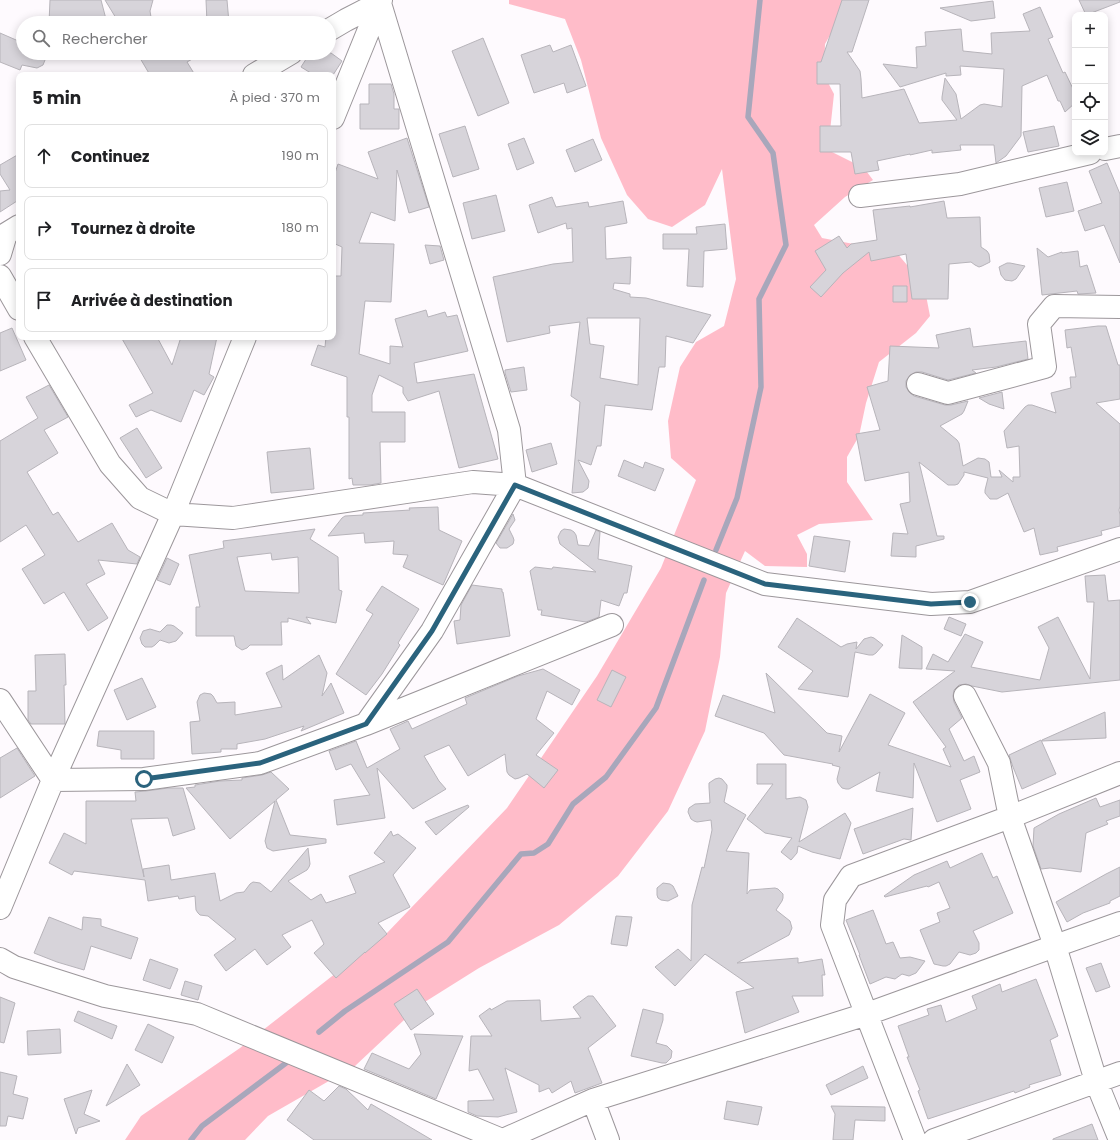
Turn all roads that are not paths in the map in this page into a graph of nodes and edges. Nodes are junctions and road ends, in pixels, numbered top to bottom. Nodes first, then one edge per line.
1 (380, 1) edge
2 (336, 26) edge
3 (279, 60) edge
4 (259, 72) edge
5 (336, 111) edge
6 (1120, 146) edge
7 (1108, 148) edge
8 (1077, 156) edge
9 (860, 196) dead end
10 (16, 228) edge
11 (0, 254) edge
12 (0, 276) edge
13 (16, 304) edge
14 (1120, 307) edge
15 (38, 340) edge
16 (244, 340) edge
17 (918, 384) dead end
18 (515, 485) junction
19 (173, 514) junction
20 (1120, 549) edge
21 (612, 625) dead end
22 (965, 696) dead end
23 (0, 700) edge
24 (366, 724) junction
25 (1120, 774) edge
26 (53, 780) junction
27 (1010, 817) junction
28 (0, 908) edge
29 (1120, 923) edge
30 (1055, 946) junction
31 (0, 959) edge
32 (867, 1014) junction
33 (1120, 1073) edge
34 (1096, 1081) junction
35 (593, 1100) junction
36 (502, 1140) edge
37 (608, 1140) edge
38 (915, 1140) edge
39 (934, 1140) edge
40 (1120, 1140) edge

1 - 2 street
1 - 5 street
1 - 18 street
3 - 4 street
6 - 7 street
8 - 9 street
10 - 11 street
12 - 13 street
14 - 17 street
15 - 19 street
16 - 19 street
18 - 19 street
18 - 20 street
18 - 24 street
19 - 26 street
21 - 24 street
22 - 27 street
23 - 26 street
24 - 26 street
25 - 27 street
26 - 28 street
27 - 30 street
27 - 32 street
29 - 30 street
30 - 32 street
30 - 34 street
31 - 36 street
32 - 35 street
32 - 38 street
33 - 34 street
34 - 39 street
34 - 40 street
35 - 36 street
35 - 37 street

